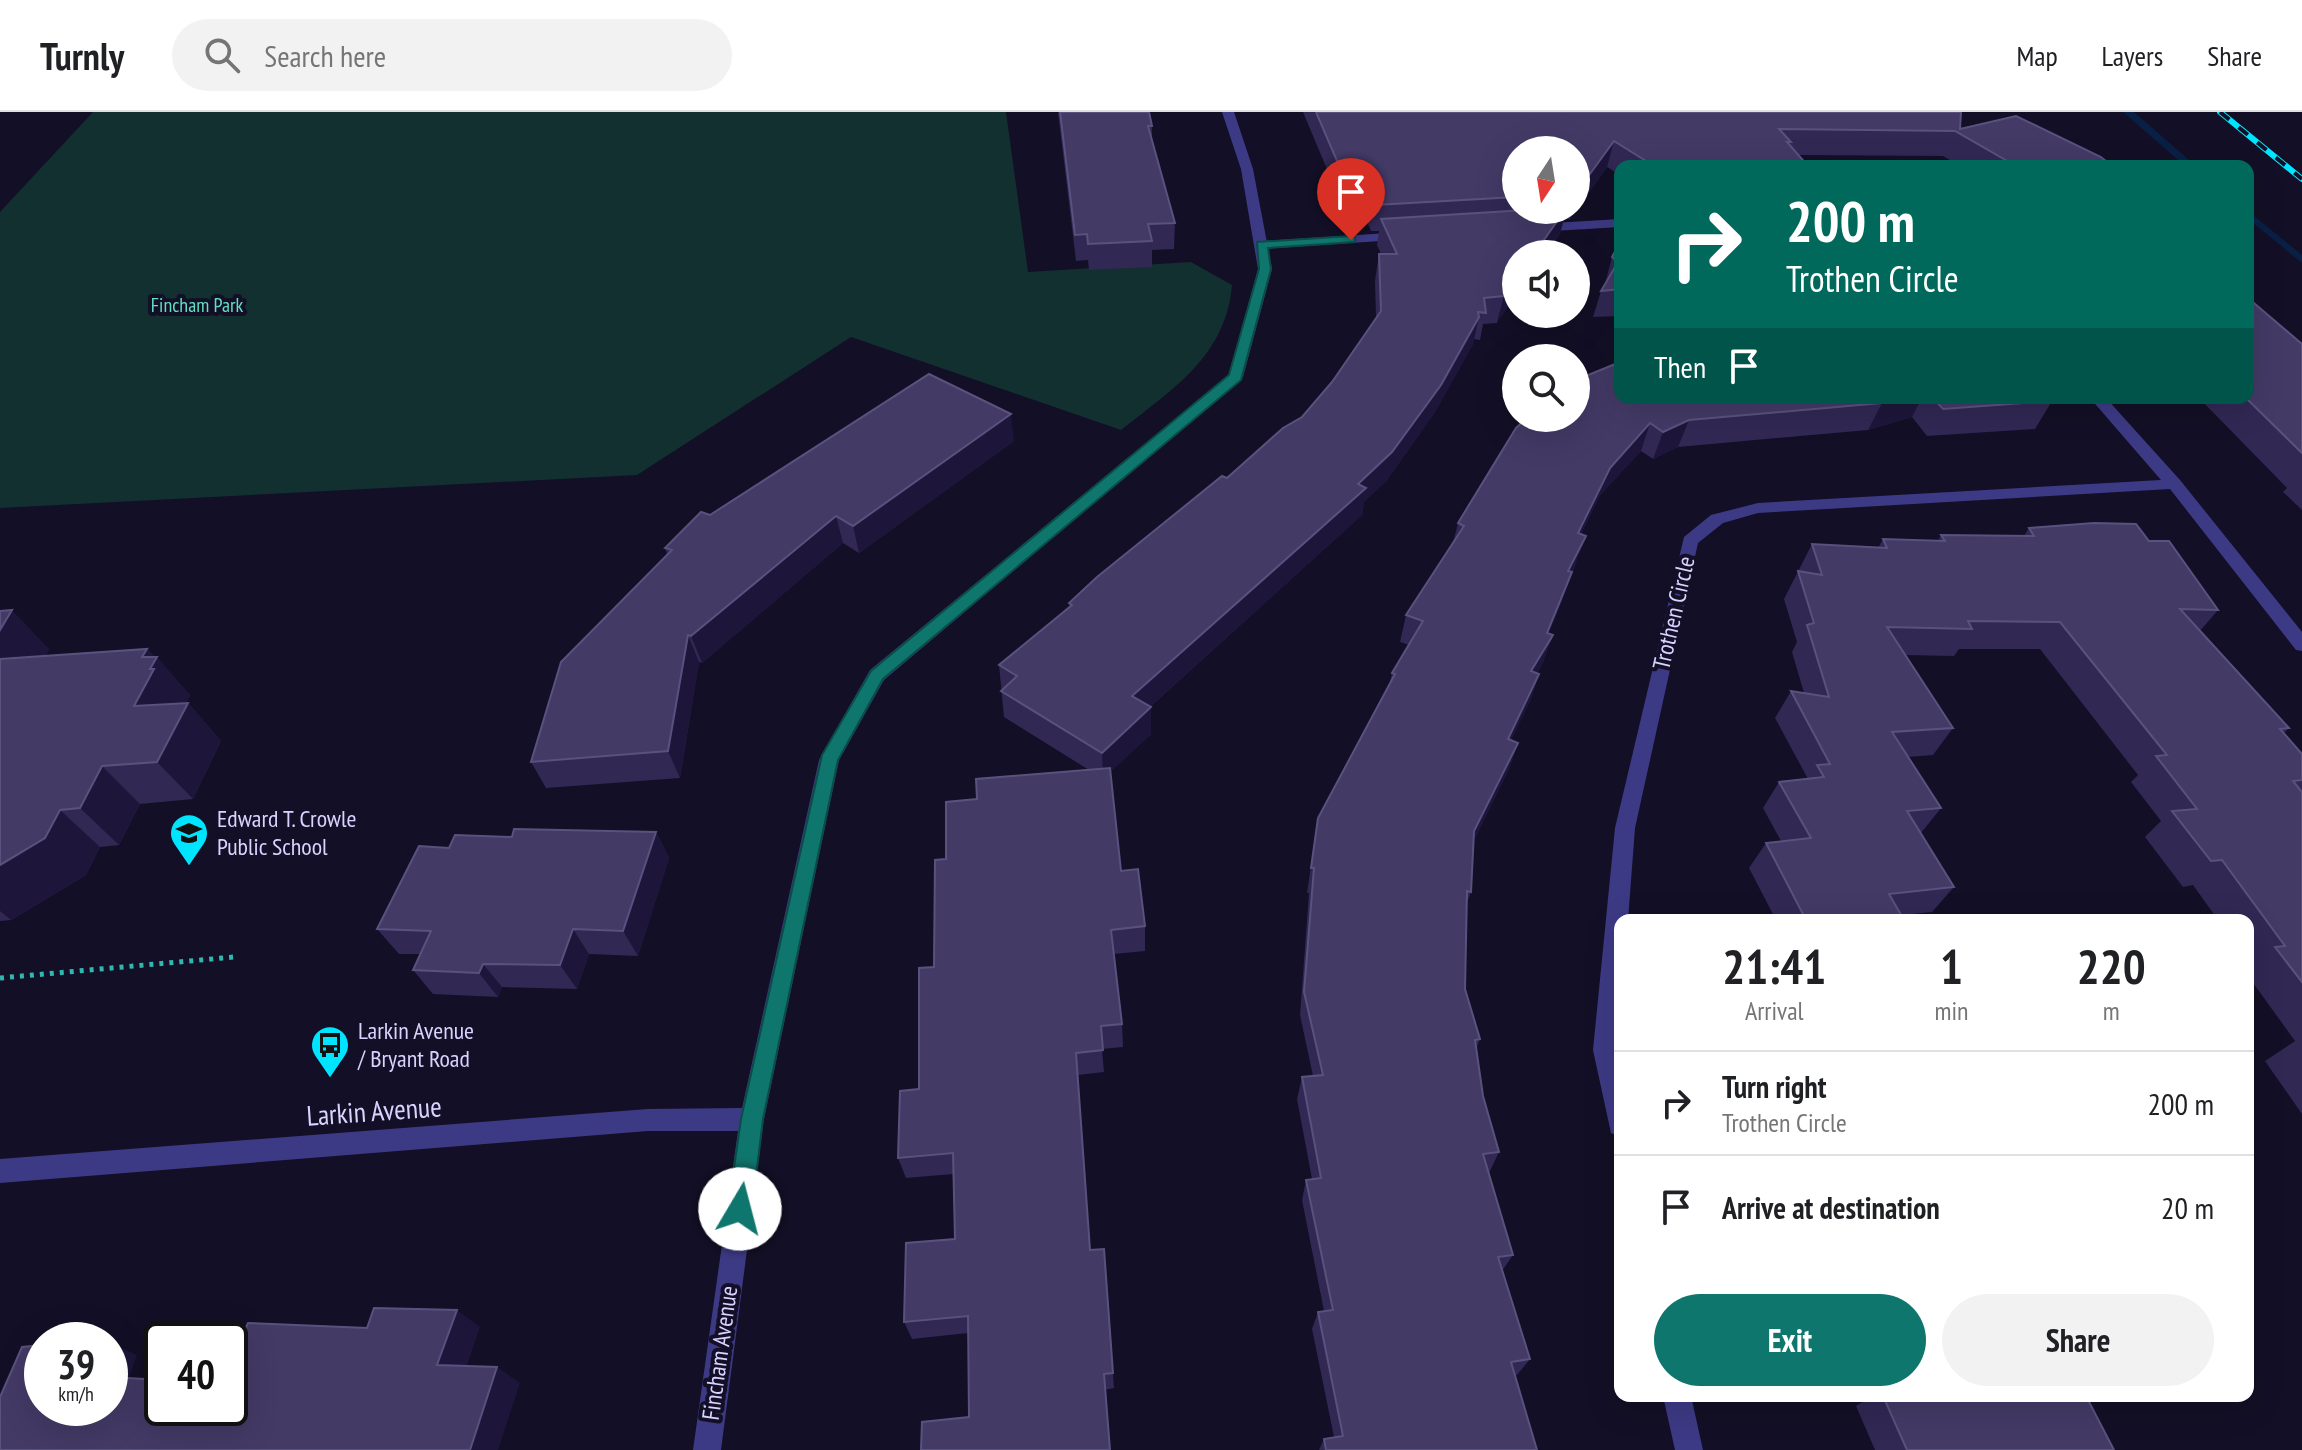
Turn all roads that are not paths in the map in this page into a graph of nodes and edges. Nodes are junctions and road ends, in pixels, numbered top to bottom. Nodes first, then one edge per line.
1 (1228, 112) edge
2 (1614, 223) edge
3 (1526, 229) edge
4 (1417, 236) edge
5 (1261, 245) junction
6 (2103, 404) edge
7 (2174, 484) junction
8 (2302, 645) edge
9 (1617, 914) edge
10 (1614, 950) edge
11 (1614, 1095) edge
12 (752, 1119) junction
13 (0, 1171) edge
14 (1678, 1402) edge
15 (707, 1450) edge
16 (1689, 1450) edge

1 - 5 street, Fincham Avenue
2 - 3 street
4 - 5 street
5 - 12 street, Fincham Avenue
6 - 7 street
7 - 8 street
7 - 9 street, Trothen Circle
10 - 11 street, Trothen Circle
12 - 13 street, Larkin Avenue
12 - 15 street, Fincham Avenue
14 - 16 street

